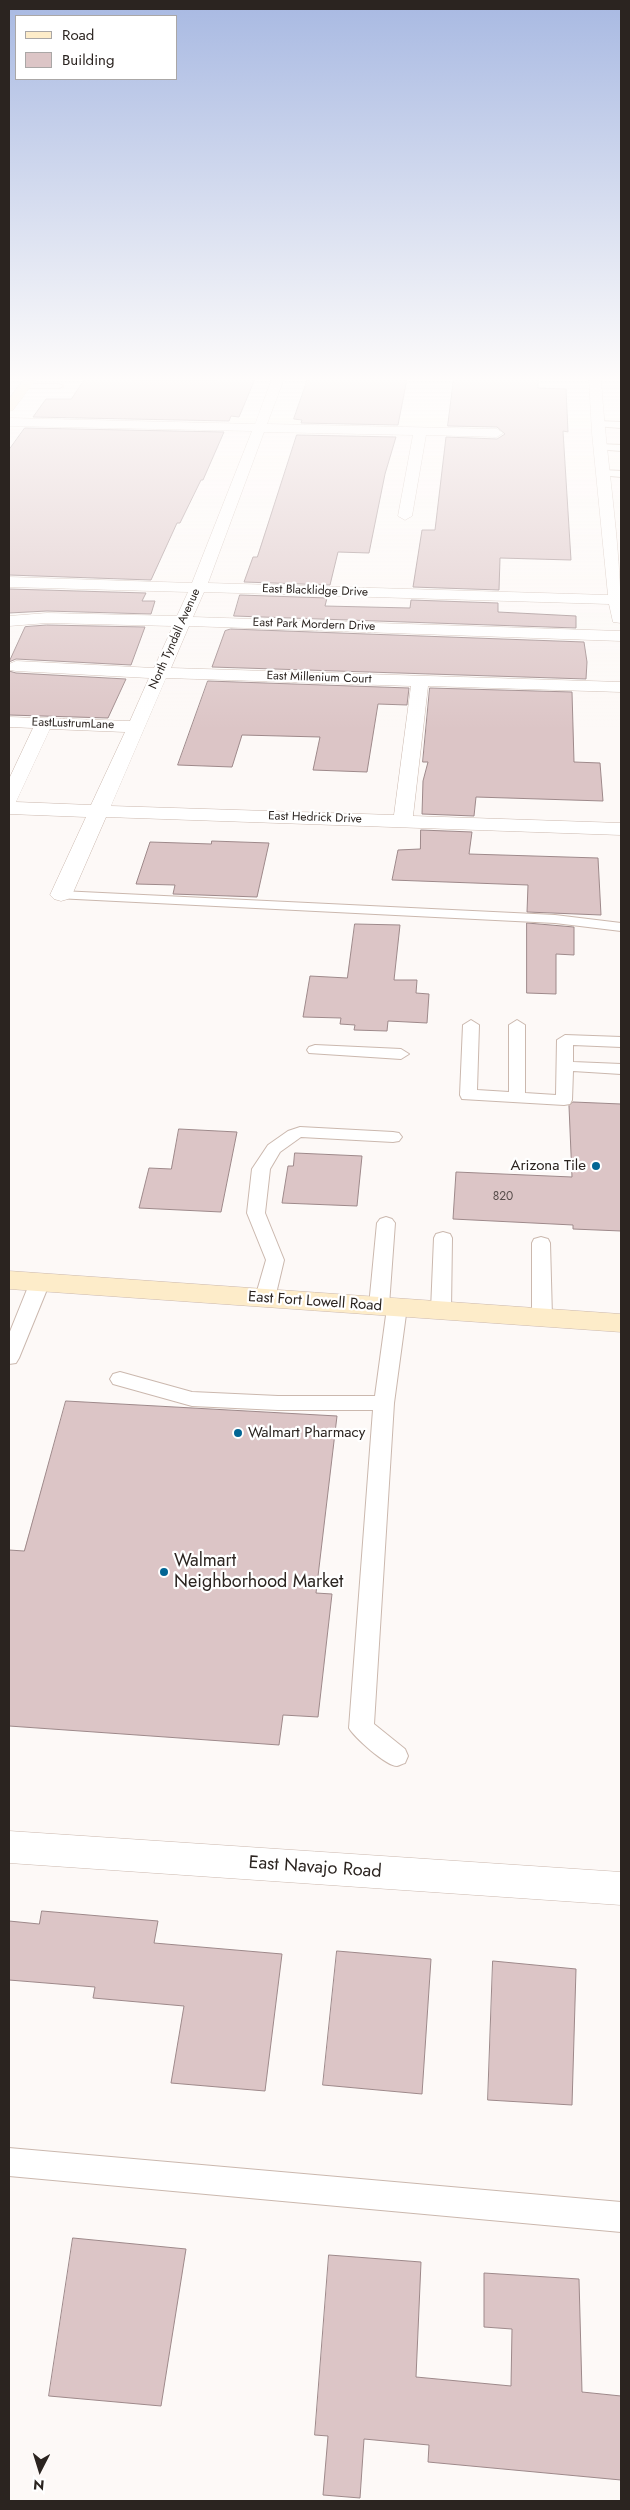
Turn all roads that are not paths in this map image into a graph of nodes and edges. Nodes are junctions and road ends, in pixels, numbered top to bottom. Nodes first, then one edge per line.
1 (234, 496) edge
2 (409, 496) edge
3 (606, 496) edge
4 (406, 516) dead end
5 (9, 582) edge
6 (198, 588) junction
7 (619, 600) edge
8 (9, 621) edge
9 (183, 621) junction
10 (621, 643) edge
11 (16, 666) dead end
12 (161, 673) junction
13 (420, 682) junction
14 (621, 687) edge
15 (9, 722) edge
16 (44, 723) junction
17 (137, 726) junction
18 (9, 799) edge
19 (9, 808) edge
20 (100, 811) junction
21 (403, 821) junction
22 (621, 829) edge
23 (61, 895) joint
24 (341, 918) dead end
25 (419, 920) dead end
26 (621, 927) edge
27 (470, 1025) dead end
28 (517, 1025) dead end
29 (621, 1042) edge
30 (315, 1050) dead end
31 (401, 1054) dead end
32 (566, 1066) junction
33 (621, 1069) edge
34 (517, 1098) junction
35 (393, 1138) dead end
36 (386, 1224) dead end
37 (443, 1238) dead end
38 (542, 1243) dead end
39 (9, 1280) edge
40 (40, 1282) junction
41 (265, 1298) junction
42 (388, 1307) junction
43 (441, 1310) junction
44 (542, 1317) junction
45 (621, 1323) edge
46 (9, 1358) edge
47 (120, 1379) dead end
48 (384, 1403) junction
49 (396, 1756) dead end
50 (9, 1847) edge
51 (621, 1890) edge
52 (9, 2162) edge
53 (621, 2217) edge

1 - 6 street, North Tyndall Avenue
2 - 4 street
3 - 7 street
5 - 6 street, East Blacklidge Drive
6 - 7 street, East Blacklidge Drive
6 - 9 street, North Tyndall Avenue
7 - 10 street
8 - 9 street, East Park Mordern Drive
9 - 10 street, East Park Mordern Drive
9 - 12 street, North Tyndall Avenue
11 - 12 street, East Millenium Court
12 - 13 street, East Millenium Court
12 - 17 street, North Tyndall Avenue
13 - 14 street, East Millenium Court
13 - 21 street
15 - 16 street, EastLustrumLane
16 - 17 street, EastLustrumLane
16 - 18 street
17 - 20 street, North Tyndall Avenue
19 - 20 street, East Hedrick Drive
20 - 21 street, East Hedrick Drive
20 - 23 street, North Tyndall Avenue
21 - 22 street, East Hedrick Drive
23 - 26 lane
24 - 25 lane
27 - 34 lane
28 - 34 lane
29 - 32 lane
30 - 31 lane
32 - 33 lane
32 - 34 lane
35 - 41 lane
36 - 42 lane
37 - 43 lane
38 - 44 lane
39 - 40 main road, East Fort Lowell Road
40 - 41 main road, East Fort Lowell Road
40 - 46 lane
41 - 42 main road, East Fort Lowell Road
42 - 43 main road, East Fort Lowell Road
42 - 48 lane
43 - 44 main road, East Fort Lowell Road
44 - 45 main road, East Fort Lowell Road
47 - 48 lane
48 - 49 lane
50 - 51 street, East Navajo Road
52 - 53 lane

